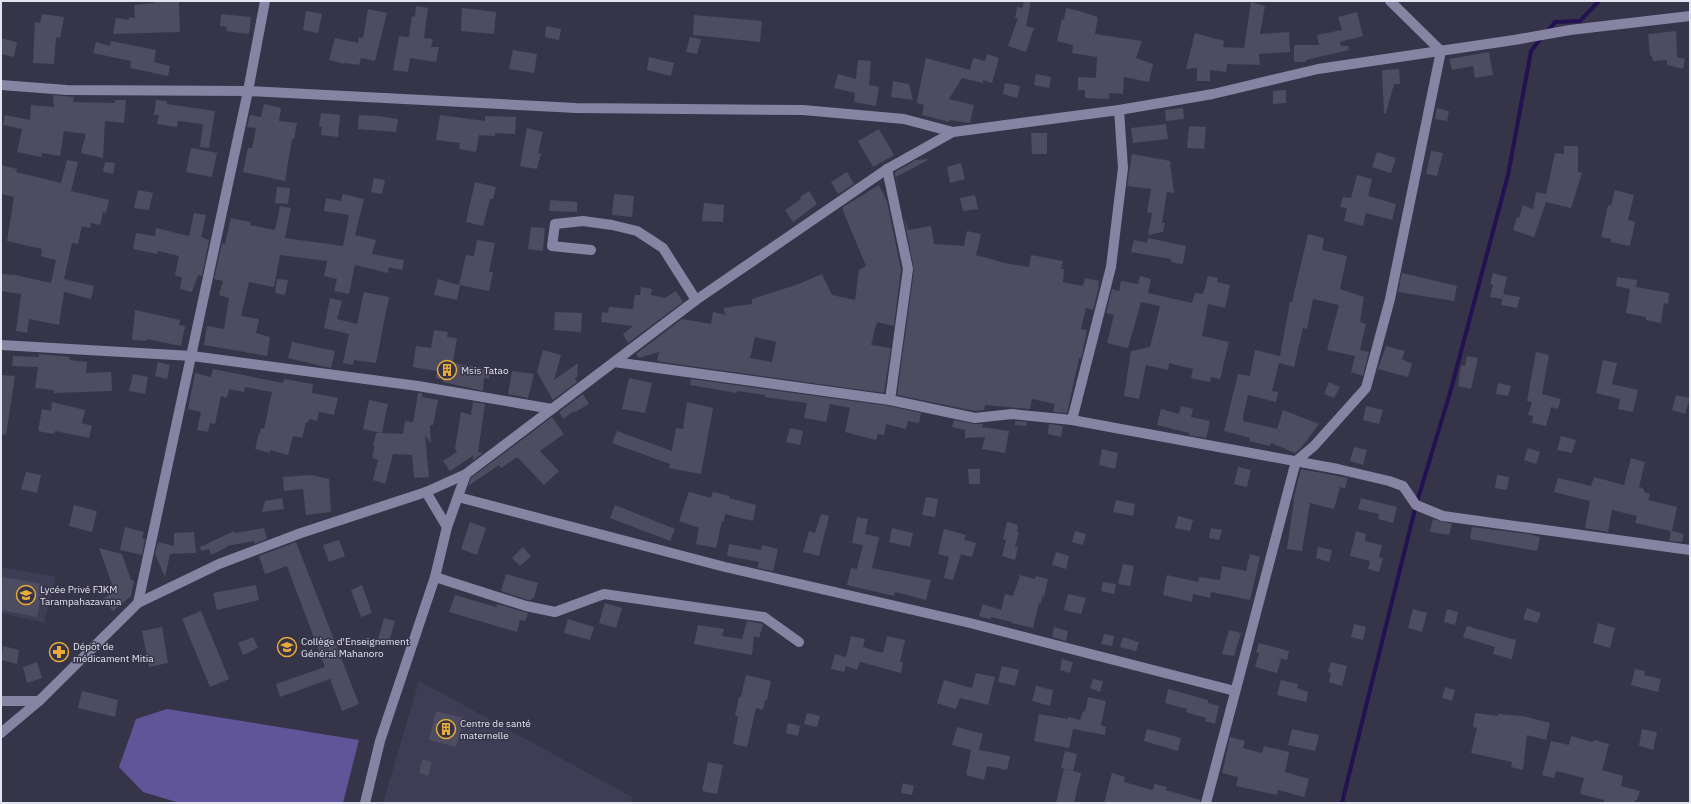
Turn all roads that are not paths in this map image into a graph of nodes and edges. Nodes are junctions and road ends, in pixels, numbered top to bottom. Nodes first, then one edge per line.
1 (265, 1) edge
2 (1390, 1) edge
3 (1690, 16) edge
4 (1440, 51) junction
5 (1, 85) edge
6 (248, 91) junction
7 (1119, 110) junction
8 (953, 132) junction
9 (887, 169) junction
10 (591, 250) dead end
11 (696, 300) junction
12 (1, 345) edge
13 (192, 356) junction
14 (614, 362) junction
15 (890, 400) junction
16 (552, 409) junction
17 (1072, 420) junction
18 (1296, 462) junction
19 (466, 474) junction
20 (426, 492) junction
21 (458, 497) junction
22 (447, 527) junction
23 (1690, 550) edge
24 (435, 577) junction
25 (138, 603) junction
26 (798, 642) dead end
27 (1235, 691) junction
28 (1, 701) edge
29 (39, 701) junction
30 (2, 730) edge
31 (365, 803) edge
32 (1206, 803) edge

1 - 6 street
2 - 4 street
3 - 4 street
4 - 7 street
4 - 18 street
5 - 6 street
6 - 8 street
6 - 13 street
7 - 8 street
7 - 17 street
8 - 9 street
9 - 11 street
9 - 15 street
10 - 11 street
11 - 14 street
12 - 13 street
13 - 16 street
13 - 25 street
14 - 15 street
14 - 16 street
15 - 17 street
16 - 19 street
17 - 18 street
18 - 23 street
18 - 27 street
19 - 20 street
19 - 21 street
20 - 22 street
20 - 25 street
21 - 22 street
21 - 27 street
22 - 24 street
24 - 26 street
24 - 31 street
25 - 29 street
27 - 32 street
28 - 29 street
29 - 30 street

